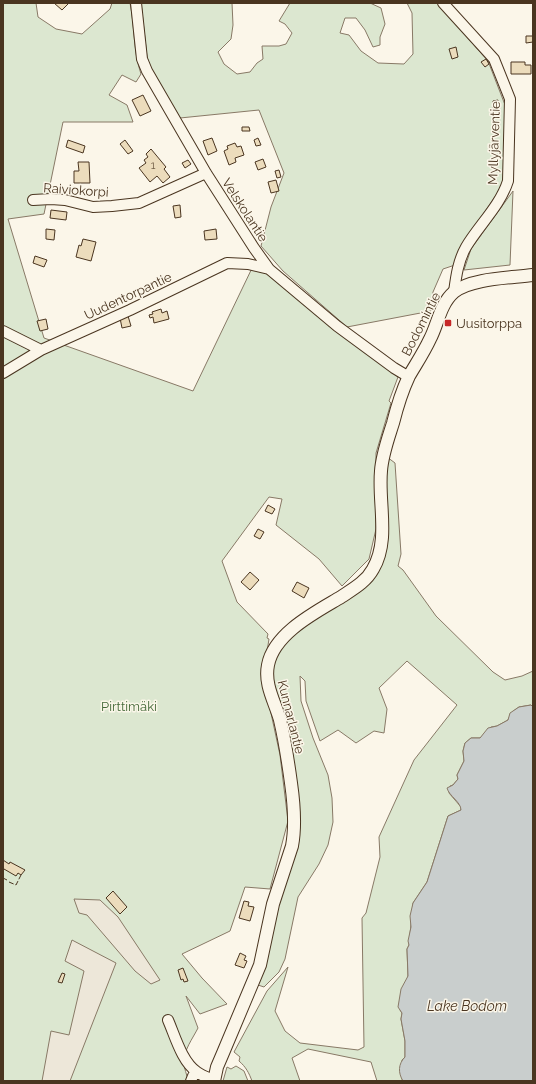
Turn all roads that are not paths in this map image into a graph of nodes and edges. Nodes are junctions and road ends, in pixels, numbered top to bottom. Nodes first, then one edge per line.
1 (136, 3) edge
2 (444, 3) edge
3 (206, 173) junction
4 (33, 200) dead end
5 (269, 269) junction
6 (533, 275) edge
7 (454, 292) junction
8 (3, 331) edge
9 (41, 350) junction
10 (3, 373) edge
11 (409, 377) junction
12 (168, 1020) dead end
13 (194, 1077) edge
14 (214, 1080) edge

1 - 3 street, Velskolantie
2 - 7 street, Myllyjärventie
3 - 4 street, Raiviokorpi
3 - 5 street, Velskolantie
5 - 9 street, Uudentorpantie
5 - 11 street, Velskolantie
6 - 7 main road, Bodomintie
7 - 11 main road, Bodomintie
8 - 9 street
9 - 10 street, Uudentorpantie
11 - 14 main road, Kunnarlantie
12 - 13 street
13 - 14 street

